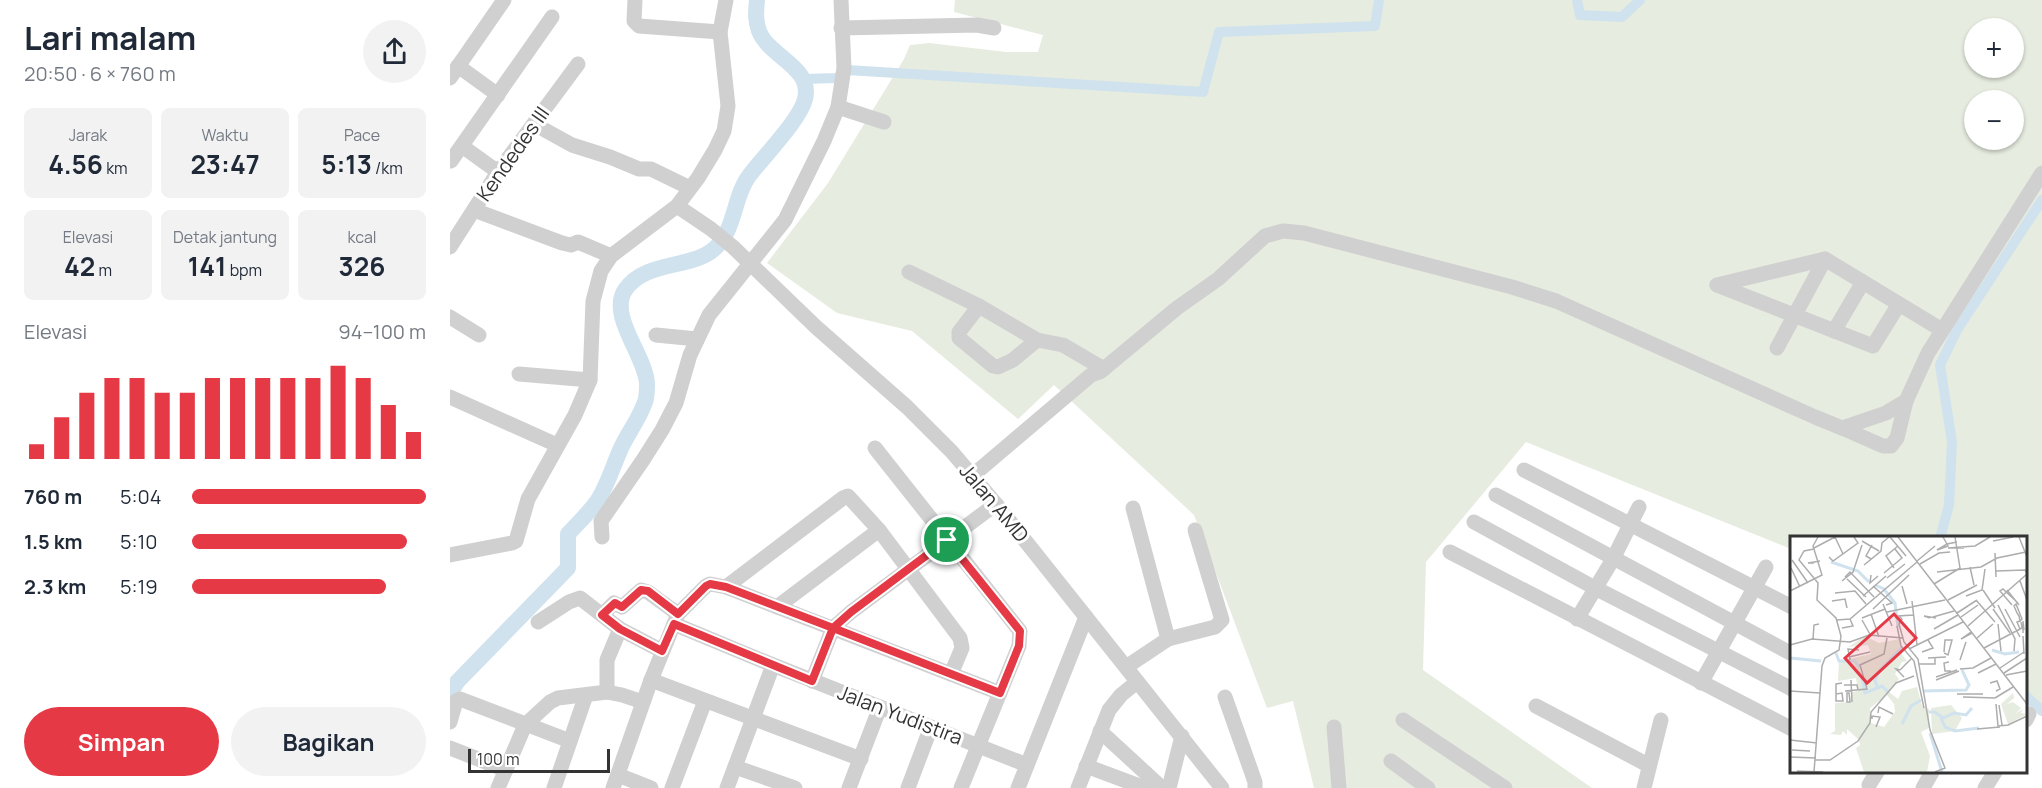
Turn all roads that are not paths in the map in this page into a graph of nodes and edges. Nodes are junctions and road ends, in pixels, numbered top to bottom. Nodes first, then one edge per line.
1 (504, 0) edge
2 (635, 0) edge
3 (726, 0) edge
4 (841, 0) edge
5 (552, 17) dead end
6 (842, 28) junction
7 (994, 28) dead end
8 (720, 32) junction
9 (579, 64) dead end
10 (454, 72) edge
11 (498, 95) junction
12 (838, 107) junction
13 (884, 122) dead end
14 (534, 123) junction
15 (462, 146) junction
16 (451, 161) edge
17 (498, 172) junction
18 (2042, 172) edge
19 (690, 189) junction
20 (677, 206) junction
21 (474, 210) junction
22 (450, 247) edge
23 (611, 256) junction
24 (1825, 259) junction
25 (751, 263) junction
26 (909, 272) dead end
27 (1863, 282) junction
28 (1899, 304) junction
29 (979, 306) junction
30 (1795, 316) junction
31 (450, 317) edge
32 (1942, 330) junction
33 (1834, 331) junction
34 (479, 335) dead end
35 (656, 335) dead end
36 (697, 339) junction
37 (1037, 340) junction
38 (1778, 348) dead end
39 (1102, 371) junction
40 (519, 374) dead end
41 (590, 380) junction
42 (450, 397) edge
43 (1906, 401) junction
44 (1842, 428) junction
45 (557, 445) junction
46 (875, 448) dead end
47 (1524, 470) dead end
48 (975, 480) junction
49 (1496, 495) dead end
50 (996, 504) junction
51 (1639, 507) dead end
52 (1133, 508) dead end
53 (1474, 522) dead end
54 (1630, 523) junction
55 (879, 530) junction
56 (1194, 530) dead end
57 (602, 537) dead end
58 (947, 540) junction
59 (1450, 552) dead end
60 (450, 555) edge
61 (1613, 559) junction
62 (1766, 567) dead end
63 (909, 569) junction
64 (726, 587) junction
65 (1755, 587) junction
66 (1595, 588) junction
67 (1790, 606) edge
68 (777, 607) junction
69 (602, 615) junction
70 (1086, 617) junction
71 (676, 619) junction
72 (1577, 619) junction
73 (538, 622) dead end
74 (1734, 623) junction
75 (833, 628) junction
76 (620, 629) junction
77 (1168, 639) junction
78 (662, 651) junction
79 (1719, 652) junction
80 (1790, 653) edge
81 (773, 665) junction
82 (1126, 667) junction
83 (951, 674) junction
84 (651, 680) junction
85 (812, 681) junction
86 (1137, 682) junction
87 (1701, 683) junction
88 (1790, 688) edge
89 (607, 692) junction
90 (1000, 693) junction
91 (586, 695) junction
92 (1226, 697) dead end
93 (705, 701) junction
94 (643, 702) junction
95 (1536, 706) dead end
96 (880, 707) junction
97 (753, 718) junction
98 (1404, 720) dead end
99 (1660, 720) dead end
100 (450, 722) edge
101 (525, 725) junction
102 (930, 727) junction
103 (1334, 727) dead end
104 (1790, 728) edge
105 (1100, 731) junction
106 (1182, 736) junction
107 (570, 741) junction
108 (978, 746) junction
109 (450, 748) edge
110 (861, 759) junction
111 (1391, 761) dead end
112 (1027, 765) junction
113 (1648, 765) junction
114 (1086, 766) junction
115 (735, 767) junction
116 (506, 770) junction
117 (1931, 773) edge
118 (1994, 773) edge
119 (616, 782) edge
120 (1499, 786) edge
121 (498, 788) edge
122 (554, 788) edge
123 (651, 788) edge
124 (672, 788) edge
125 (727, 788) edge
126 (792, 788) edge
127 (849, 788) edge
128 (908, 788) edge
129 (961, 788) edge
130 (1018, 788) edge
131 (1078, 788) edge
132 (1145, 788) edge
133 (1162, 788) edge
134 (1170, 788) edge
135 (1222, 788) edge
136 (1255, 788) edge
137 (1339, 788) edge
138 (1428, 788) edge
139 (1644, 788) edge
140 (1923, 788) edge
141 (1985, 788) edge

1 - 10 street
2 - 8 street
3 - 8 street
4 - 6 street
5 - 11 street
6 - 7 street
6 - 12 street
8 - 19 street
9 - 14 street, Kendedes III
10 - 11 street
11 - 15 street
12 - 13 street
12 - 25 street
14 - 17 street, Kendedes III
14 - 19 street
15 - 16 street
15 - 17 street
17 - 21 street, Kendedes III
18 - 32 street
19 - 20 street
20 - 23 street
20 - 25 street, Jalan AMD
21 - 22 street, Kendedes III
21 - 23 street
23 - 41 street
24 - 27 street
24 - 30 street
24 - 30 street
25 - 36 street
25 - 48 street, Jalan AMD
26 - 29 street
27 - 28 street
27 - 33 street
28 - 32 street
28 - 33 street
29 - 37 street
29 - 37 street
30 - 33 street
30 - 38 street
31 - 34 street
32 - 43 street
35 - 36 street
36 - 57 street
37 - 39 street
39 - 44 street
39 - 48 street
40 - 41 street
41 - 45 street
42 - 45 street
43 - 44 street
43 - 44 street
45 - 60 street
46 - 58 street
47 - 54 street
48 - 50 street, Jalan AMD
49 - 61 street
50 - 58 street
50 - 70 street, Jalan AMD
51 - 54 street
52 - 77 street
53 - 66 street
54 - 61 street
54 - 65 street
55 - 63 street
55 - 64 street
55 - 68 street
56 - 77 street
58 - 63 street
58 - 90 street
59 - 72 street
61 - 66 street
61 - 74 street
62 - 65 street
63 - 75 street
63 - 83 street
64 - 68 street
64 - 71 street
65 - 67 street
65 - 74 street
66 - 72 street
66 - 79 street
68 - 75 street
69 - 71 street, Jalan Yudistira
69 - 73 street
69 - 76 street
70 - 82 street, Jalan AMD
70 - 112 street
71 - 78 street
71 - 81 street, Jalan Yudistira
72 - 87 street
74 - 79 street
74 - 80 street
75 - 83 street
75 - 85 street
76 - 78 street
76 - 89 street
77 - 82 street
78 - 84 street
79 - 87 street
79 - 88 street
81 - 85 street, Jalan Yudistira
81 - 97 street
82 - 86 street, Jalan AMD
83 - 90 street
84 - 93 street
84 - 94 street
85 - 96 street, Jalan Yudistira
86 - 105 street
86 - 106 street, Jalan AMD
87 - 104 street
89 - 91 street
89 - 94 street
90 - 108 street
91 - 101 street
91 - 107 street
92 - 136 street
93 - 97 street
93 - 124 street
94 - 119 street
95 - 113 street
96 - 102 street, Jalan Yudistira
96 - 110 street
97 - 110 street
97 - 115 street
98 - 120 street
99 - 113 street
100 - 101 street
101 - 107 street
101 - 116 street
102 - 108 street, Jalan Yudistira
102 - 128 street
103 - 137 street
105 - 114 street
105 - 133 street
106 - 134 street
106 - 135 street, Jalan AMD
107 - 122 street
108 - 112 street, Jalan Yudistira
108 - 129 street
109 - 116 street
110 - 127 street
111 - 138 street
112 - 130 street
113 - 139 street
114 - 131 street
114 - 132 street
115 - 125 street
115 - 126 street
116 - 121 street
117 - 140 street
118 - 141 street
119 - 123 street

